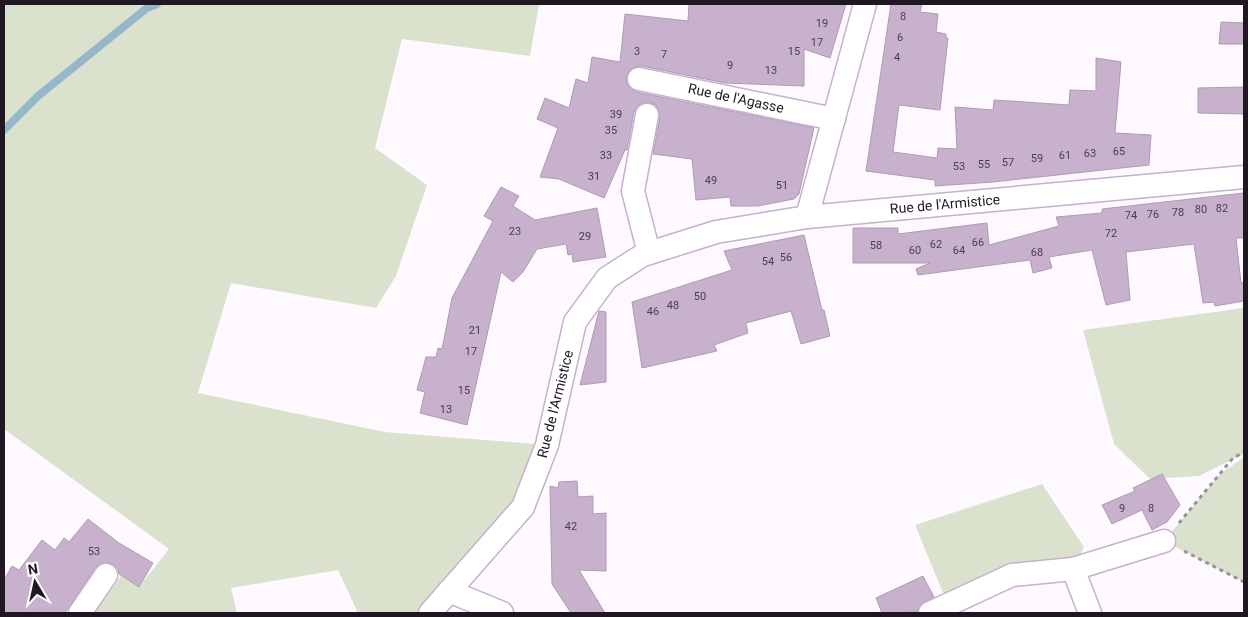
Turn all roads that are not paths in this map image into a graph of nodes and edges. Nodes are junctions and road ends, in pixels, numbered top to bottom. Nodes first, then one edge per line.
1 (866, 4) edge
2 (638, 79) dead end
3 (647, 115) dead end
4 (834, 120) junction
5 (1244, 177) edge
6 (807, 217) junction
7 (649, 253) junction
8 (1164, 541) road end
9 (1073, 569) junction
10 (106, 575) dead end
11 (450, 591) junction
12 (80, 613) edge
13 (430, 613) edge
14 (502, 613) edge
15 (930, 613) edge
16 (1090, 613) edge

1 - 4 street
2 - 4 street, Rue de l'Agasse
3 - 7 street
4 - 6 street
5 - 6 street, Rue de l'Armistice
6 - 7 street, Rue de l'Armistice
7 - 11 street, Rue de l'Armistice
8 - 9 street
9 - 15 street
9 - 16 street
10 - 12 street
11 - 13 street, Rue de l'Armistice
11 - 14 street

